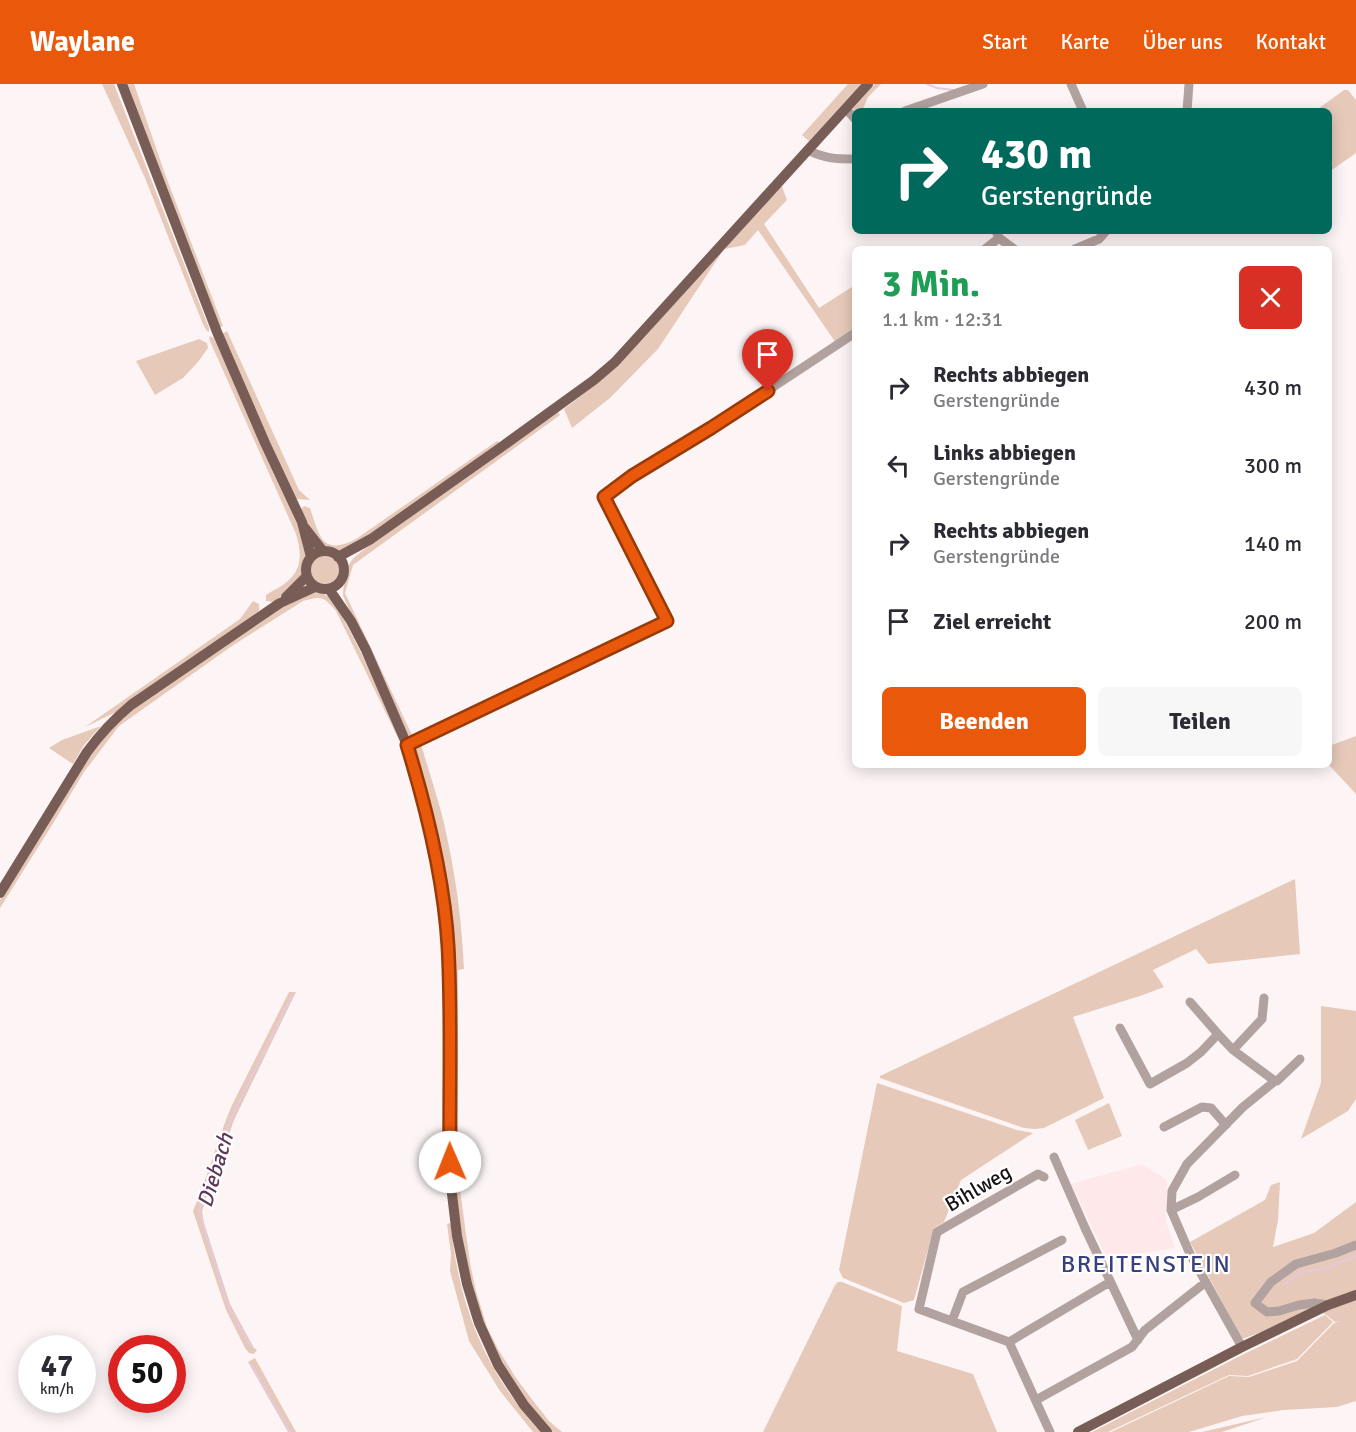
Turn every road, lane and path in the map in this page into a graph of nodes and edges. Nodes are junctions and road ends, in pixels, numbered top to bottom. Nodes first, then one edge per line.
1 (122, 84) edge
2 (868, 84) edge
3 (983, 84) edge
4 (1071, 84) edge
5 (1189, 84) edge
6 (914, 108) edge
7 (1082, 108) edge
8 (1187, 108) edge
9 (846, 109) junction
10 (852, 116) edge
11 (808, 150) junction
12 (852, 159) edge
13 (998, 234) edge
14 (988, 246) edge
15 (1011, 246) edge
16 (852, 335) edge
17 (302, 522) junction
18 (323, 551) junction
19 (310, 557) junction
20 (341, 561) junction
21 (307, 576) junction
22 (315, 587) junction
23 (334, 587) junction
24 (279, 603) junction
25 (407, 745) junction
26 (0, 893) edge
27 (1264, 998) dead end
28 (1191, 1002) dead end
29 (1120, 1028) dead end
30 (1216, 1031) junction
31 (1233, 1050) junction
32 (1300, 1059) dead end
33 (1275, 1081) junction
34 (1226, 1125) junction
35 (1164, 1127) dead end
36 (1054, 1157) dead end
37 (1235, 1175) dead end
38 (1044, 1177) dead end
39 (1171, 1209) junction
40 (1062, 1240) dead end
41 (1356, 1245) edge
42 (1110, 1282) junction
43 (1206, 1282) junction
44 (1356, 1295) edge
45 (1328, 1305) junction
46 (952, 1321) junction
47 (1138, 1340) junction
48 (1009, 1342) junction
49 (1242, 1347) junction
50 (1036, 1400) junction
51 (547, 1432) edge
52 (1050, 1432) edge
53 (1078, 1432) edge

1 - 17 main road
2 - 9 main road
3 - 6 street
4 - 7 street
5 - 8 street
9 - 10 street
9 - 11 main road
11 - 12 street
11 - 20 main road
13 - 14 street
13 - 15 street
16 - 25 street
17 - 18 main road
17 - 19 main road
18 - 19 main road
18 - 20 main road
19 - 21 main road
20 - 23 main road
21 - 22 main road
21 - 24 main road
22 - 23 main road
22 - 24 main road
23 - 25 main road
24 - 26 main road
25 - 51 main road
27 - 31 street
28 - 30 street
29 - 30 street
30 - 31 street
31 - 33 street
32 - 33 street
33 - 34 street
34 - 35 street
34 - 39 street
36 - 42 street
37 - 39 street
38 - 46 street, Bihlweg
39 - 43 street
40 - 46 street
41 - 45 street
42 - 47 street
42 - 48 street
43 - 47 street
43 - 49 street
44 - 45 main road
45 - 49 main road
46 - 48 street
47 - 50 street
48 - 50 street
49 - 53 main road
50 - 52 street

